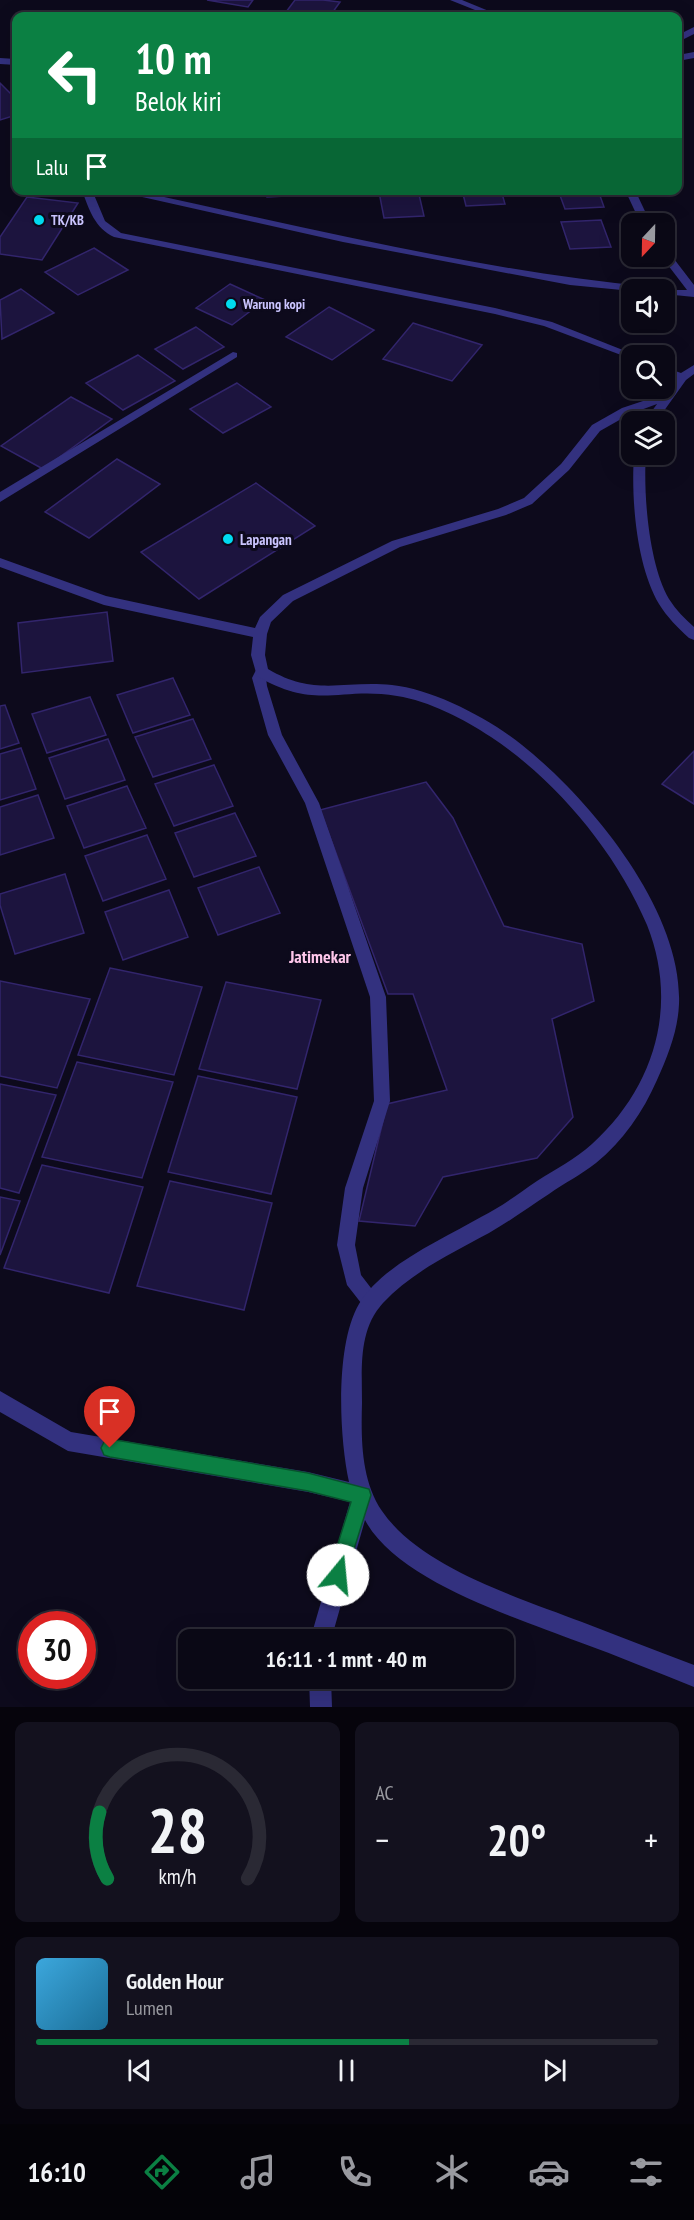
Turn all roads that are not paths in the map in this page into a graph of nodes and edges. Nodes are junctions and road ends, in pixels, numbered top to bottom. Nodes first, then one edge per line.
1 (454, 0) edge
2 (486, 12) edge
3 (89, 195) edge
4 (139, 195) edge
5 (632, 195) edge
6 (641, 213) edge
7 (674, 267) edge
8 (621, 287) edge
9 (675, 292) edge
10 (694, 293) edge
11 (621, 351) edge
12 (233, 355) dead end
13 (694, 368) edge
14 (675, 375) edge
15 (682, 378) junction
16 (675, 387) edge
17 (661, 399) edge
18 (640, 465) edge
19 (0, 498) edge
20 (0, 562) edge
21 (260, 634) junction
22 (694, 635) edge
23 (262, 672) junction
24 (372, 1301) junction
25 (0, 1401) edge
26 (362, 1495) junction
27 (323, 1629) edge
28 (694, 1676) edge
29 (320, 1689) edge
30 (321, 1707) edge

1 - 2 street
3 - 11 street
4 - 8 street
5 - 6 street
7 - 10 street
9 - 10 street
12 - 19 street
13 - 15 street
14 - 15 street
15 - 16 street
17 - 21 street
18 - 22 street
20 - 21 street
21 - 23 street
23 - 24 street
23 - 24 street
24 - 26 street
25 - 26 street
26 - 27 street
26 - 28 street
29 - 30 street

